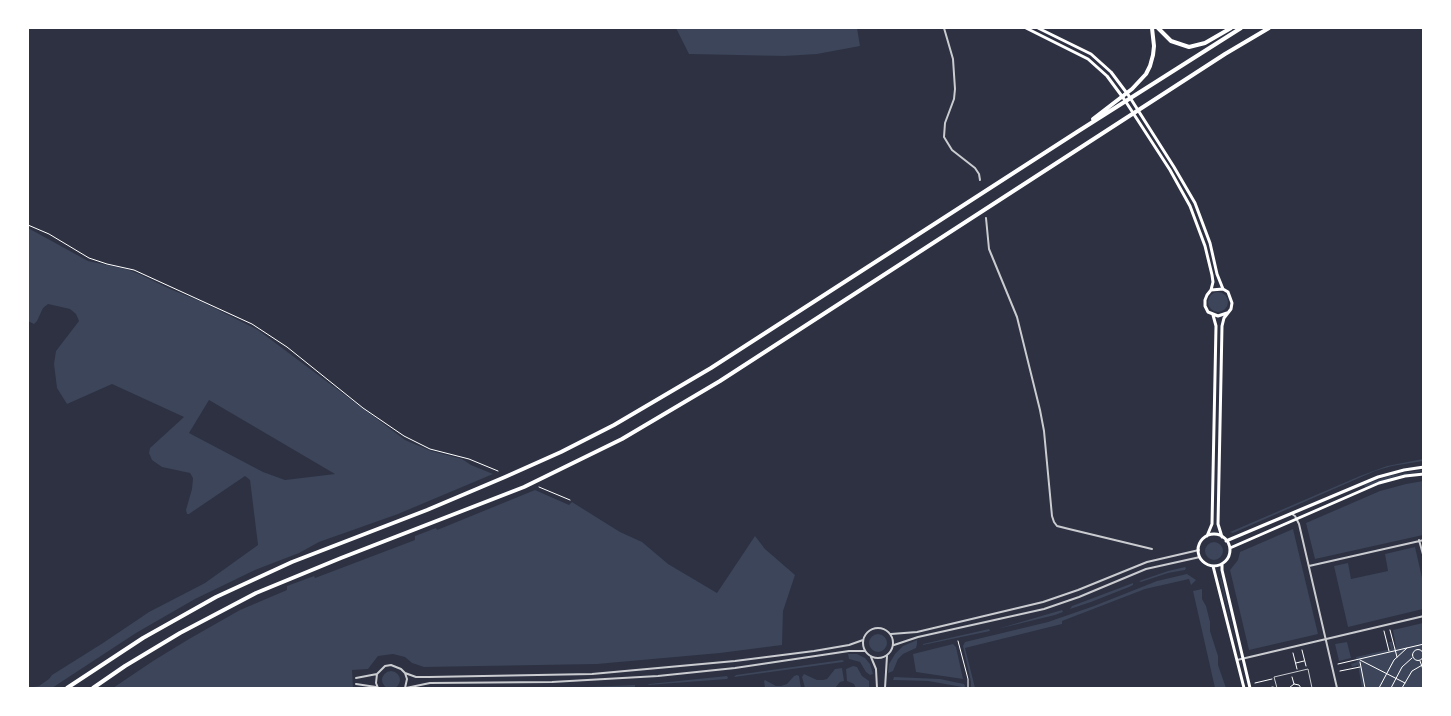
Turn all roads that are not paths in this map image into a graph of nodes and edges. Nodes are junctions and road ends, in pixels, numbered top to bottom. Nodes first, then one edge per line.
1 (944, 28) edge
2 (1026, 28) edge
3 (1038, 28) edge
4 (1152, 28) edge
5 (1158, 28) edge
6 (1231, 28) edge
7 (1241, 28) edge
8 (1271, 28) edge
9 (1076, 132) junction
10 (980, 180) dead end
11 (986, 218) dead end
12 (1223, 289) junction
13 (1211, 290) junction
14 (1227, 313) junction
15 (1213, 315) junction
16 (1424, 467) edge
17 (1424, 474) edge
18 (1292, 514) junction
19 (1297, 518) junction
20 (1208, 536) junction
21 (1222, 537) junction
22 (1419, 540) junction
23 (1424, 540) edge
24 (1226, 541) junction
25 (1230, 548) junction
26 (1152, 549) dead end
27 (1199, 550) junction
28 (1200, 557) junction
29 (1424, 558) edge
30 (1222, 564) junction
31 (1213, 566) junction
32 (1309, 566) junction
33 (1424, 616) edge
34 (891, 634) junction
35 (1326, 639) junction
36 (863, 640) junction
37 (894, 646) junction
38 (865, 651) junction
39 (887, 656) junction
40 (871, 657) junction
41 (1243, 658) junction
42 (1237, 660) junction
43 (377, 674) junction
44 (405, 674) junction
45 (356, 678) dead end
46 (356, 684) dead end
47 (1312, 687) edge
48 (67, 688) edge
49 (93, 688) edge
50 (377, 688) edge
51 (405, 688) edge
52 (877, 688) edge
53 (885, 688) edge
54 (1244, 688) edge
55 (1250, 688) edge
56 (1277, 688) edge
57 (1337, 688) edge

1 - 10 street
2 - 13 main road
3 - 12 main road
4 - 9 highway
5 - 6 highway
7 - 9 highway
8 - 49 highway
9 - 48 highway
11 - 26 street
12 - 13 main road
12 - 14 main road
13 - 15 main road
14 - 15 main road
14 - 21 main road
15 - 20 main road
16 - 18 main road
17 - 19 main road
18 - 19 street
18 - 24 main road
19 - 25 main road
19 - 32 street
20 - 21 main road
20 - 27 main road
21 - 24 main road
22 - 23 street
22 - 29 street
22 - 32 street
24 - 25 main road
25 - 30 main road
27 - 28 main road
27 - 34 street
28 - 31 main road
28 - 37 street
30 - 31 main road
30 - 41 main road
31 - 42 main road
32 - 35 street
33 - 35 street
34 - 36 street
34 - 37 street
35 - 41 street
35 - 57 street
36 - 38 street
36 - 44 street
37 - 39 street
38 - 40 street
38 - 51 street
39 - 40 street
39 - 53 street
40 - 52 street
41 - 42 street
41 - 55 main road
42 - 54 main road
43 - 44 street
43 - 45 street
43 - 50 street
44 - 51 street
46 - 50 street
47 - 56 street

